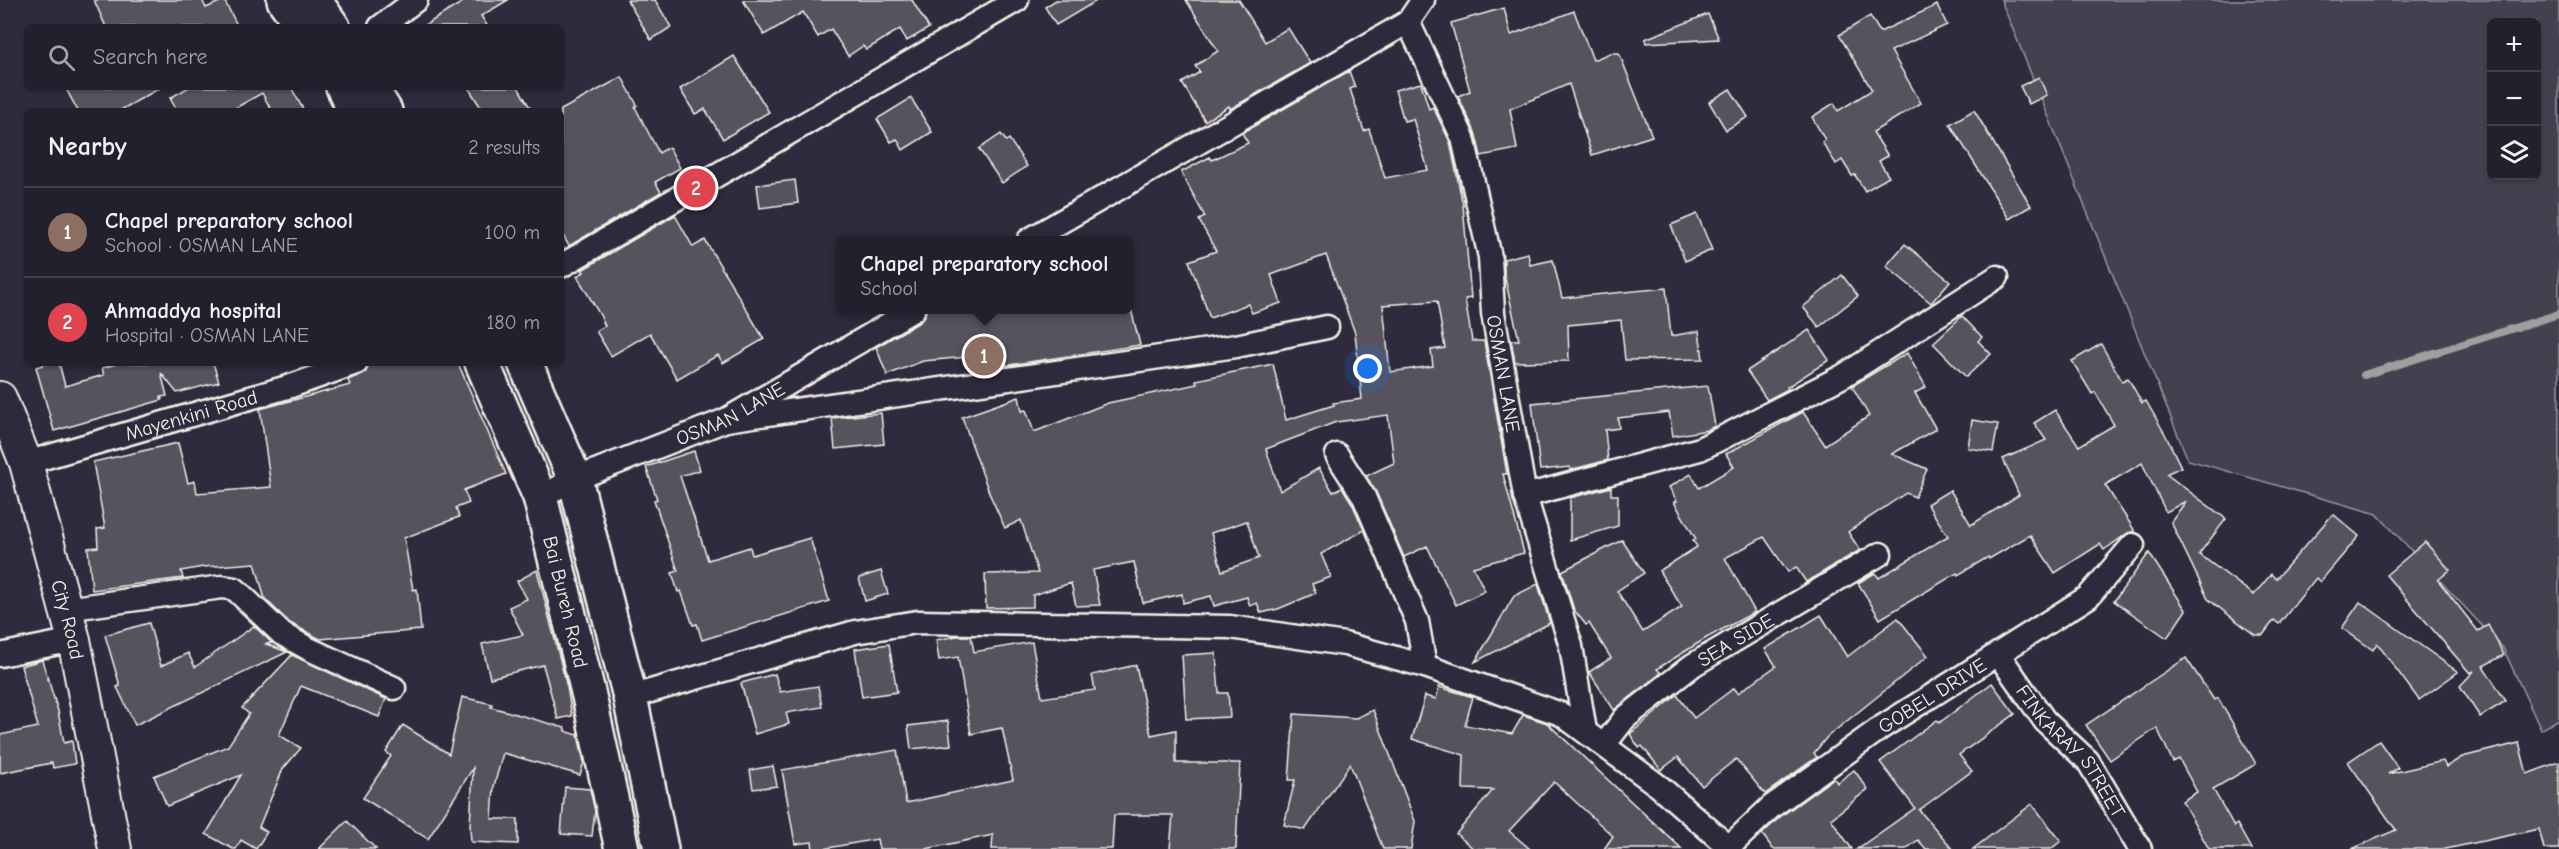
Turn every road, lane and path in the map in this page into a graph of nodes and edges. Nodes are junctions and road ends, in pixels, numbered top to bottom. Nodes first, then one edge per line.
1 (284, 0) edge
2 (314, 0) edge
3 (416, 0) edge
4 (1017, 0) edge
5 (1423, 0) edge
6 (1408, 22) junction
7 (301, 24) edge
8 (331, 24) edge
9 (384, 24) edge
10 (344, 90) edge
11 (372, 90) edge
12 (354, 108) edge
13 (382, 108) edge
14 (1036, 236) edge
15 (564, 265) edge
16 (1997, 277) dead end
17 (905, 314) edge
18 (1327, 327) dead end
19 (348, 366) edge
20 (483, 366) edge
21 (526, 366) edge
22 (0, 398) edge
23 (726, 420) junction
24 (1338, 455) dead end
25 (26, 463) junction
26 (575, 479) junction
27 (1525, 496) junction
28 (540, 497) junction
29 (2133, 545) dead end
30 (1880, 554) dead end
31 (66, 609) junction
32 (74, 640) junction
33 (1998, 654) junction
34 (0, 655) edge
35 (1425, 666) junction
36 (394, 688) dead end
37 (630, 697) junction
38 (1585, 731) junction
39 (1604, 745) junction
40 (1730, 848) edge
41 (115, 849) edge
42 (622, 849) edge
43 (661, 849) edge
44 (2140, 849) edge

1 - 7 highway
2 - 8 highway
3 - 9 street
4 - 15 street
5 - 6 street
6 - 14 street
6 - 27 street, OSMAN LANE
10 - 12 highway
11 - 13 highway
16 - 27 street
17 - 23 street, OSMAN LANE
18 - 23 street
19 - 25 street, Mayenkini Road
20 - 28 highway, Bai Bureh Road
21 - 26 highway, Bai Bureh Road
22 - 25 main road, City Road
23 - 26 street, OSMAN LANE
24 - 35 street
25 - 31 main road, City Road
26 - 28 street, OSMAN LANE
26 - 37 highway, Bai Bureh Road
27 - 38 street, OSMAN LANE
28 - 42 highway, Bai Bureh Road
29 - 33 street, GOBEL DRIVE
30 - 39 street, SEA SIDE
31 - 32 main road, City Road
31 - 36 street
32 - 34 street
32 - 41 main road, City Road
33 - 40 street, GOBEL DRIVE
33 - 44 street, FINKARAY STREET
35 - 37 street
35 - 38 street
37 - 43 highway, Bai Bureh Road
38 - 39 street
39 - 40 street

